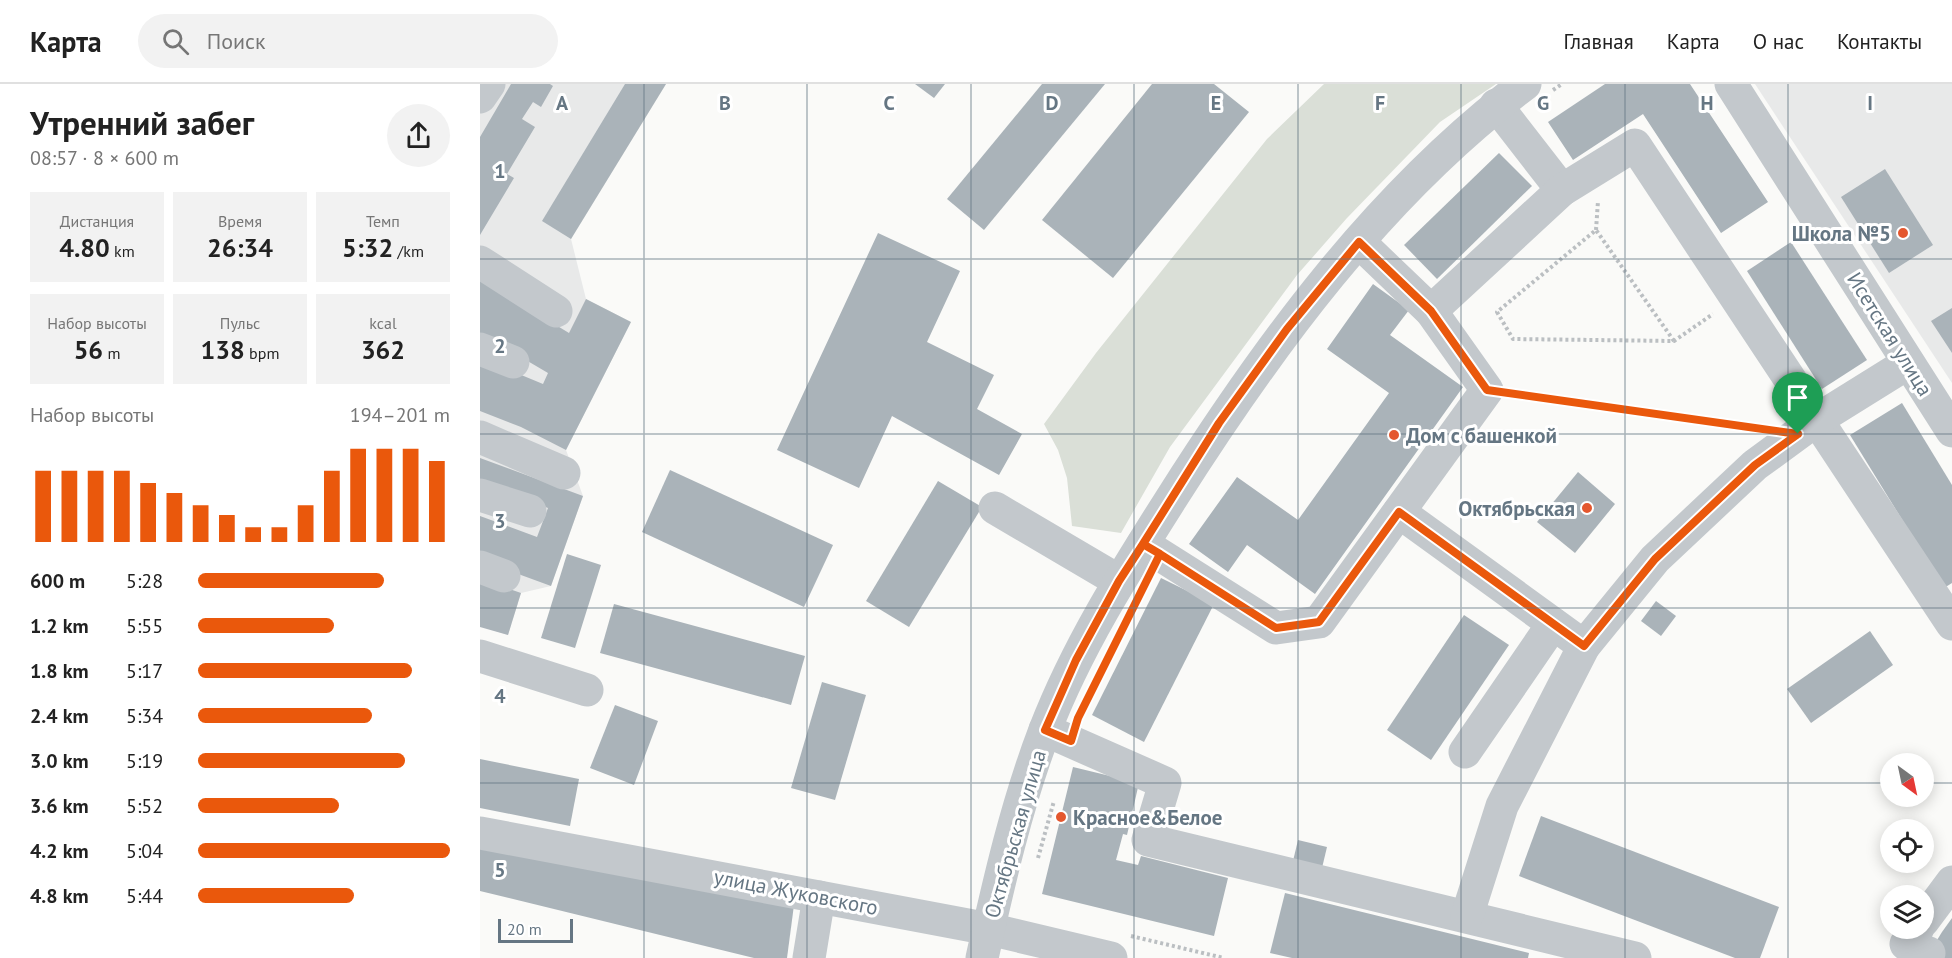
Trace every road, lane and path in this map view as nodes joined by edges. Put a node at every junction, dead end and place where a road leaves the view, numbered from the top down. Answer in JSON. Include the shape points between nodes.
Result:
{"nodes":[{"id":1,"x":489,"y":84,"type":"edge"},
{"id":2,"x":1562,"y":84,"type":"edge"},
{"id":3,"x":1731,"y":84,"type":"edge"},
{"id":4,"x":1534,"y":90,"type":"edge"},
{"id":5,"x":480,"y":97,"type":"edge"},
{"id":6,"x":1496,"y":105,"type":"junction"},
{"id":7,"x":1562,"y":190,"type":"junction"},
{"id":8,"x":1359,"y":242,"type":"junction"},
{"id":9,"x":480,"y":262,"type":"edge"},
{"id":10,"x":1737,"y":298,"type":"junction"},
{"id":11,"x":556,"y":311,"type":"dead end"},
{"id":12,"x":1431,"y":311,"type":"junction"},
{"id":13,"x":1674,"y":341,"type":"junction"},
{"id":14,"x":480,"y":349,"type":"edge"},
{"id":15,"x":513,"y":363,"type":"dead end"},
{"id":16,"x":1908,"y":363,"type":"junction"},
{"id":17,"x":1487,"y":390,"type":"junction"},
{"id":18,"x":1808,"y":427,"type":"junction"},
{"id":19,"x":1952,"y":431,"type":"edge"},
{"id":20,"x":480,"y":437,"type":"edge"},
{"id":21,"x":564,"y":473,"type":"dead end"},
{"id":22,"x":480,"y":495,"type":"edge"},
{"id":23,"x":995,"y":508,"type":"dead end"},
{"id":24,"x":530,"y":511,"type":"dead end"},
{"id":25,"x":1399,"y":512,"type":"junction"},
{"id":26,"x":1143,"y":544,"type":"junction"},
{"id":27,"x":1119,"y":581,"type":"junction"},
{"id":28,"x":1553,"y":624,"type":"junction"},
{"id":29,"x":1952,"y":624,"type":"edge"},
{"id":30,"x":1584,"y":646,"type":"junction"},
{"id":31,"x":480,"y":656,"type":"edge"},
{"id":32,"x":587,"y":690,"type":"dead end"},
{"id":33,"x":1045,"y":730,"type":"junction"},
{"id":34,"x":1465,"y":752,"type":"dead end"},
{"id":35,"x":1055,"y":798,"type":"dead end"},
{"id":36,"x":480,"y":833,"type":"edge"},
{"id":37,"x":1035,"y":866,"type":"dead end"},
{"id":38,"x":1952,"y":882,"type":"edge"},
{"id":39,"x":819,"y":897,"type":"junction"},
{"id":40,"x":1467,"y":916,"type":"junction"},
{"id":41,"x":1915,"y":941,"type":"edge"},
{"id":42,"x":985,"y":943,"type":"edge"},
{"id":43,"x":1117,"y":946,"type":"edge"},
{"id":44,"x":808,"y":958,"type":"edge"},
{"id":45,"x":1224,"y":958,"type":"edge"},
{"id":46,"x":1635,"y":958,"type":"edge"}],
"edges":[{"from":1,"to":5,"type":"street"},
{"from":2,"to":4,"type":"path"},
{"from":3,"to":16,"type":"street","name":"Исетская улица"},
{"from":4,"to":6,"type":"street","name":"Октябрьская улица"},
{"from":6,"to":7,"type":"street"},
{"from":6,"to":8,"type":"street","name":"Октябрьская улица","via":[[1424,171]]},
{"from":7,"to":10,"type":"street","via":[[1635,145]]},
{"from":7,"to":12,"type":"street"},
{"from":8,"to":12,"type":"street"},
{"from":8,"to":26,"type":"street","name":"Октябрьская улица","via":[[1287,329],[1226,414]]},
{"from":9,"to":11,"type":"street"},
{"from":10,"to":13,"type":"path"},
{"from":10,"to":18,"type":"street"},
{"from":12,"to":17,"type":"street"},
{"from":13,"to":13,"type":"path","via":[[1596,230],[1497,312],[1513,339]]},
{"from":14,"to":15,"type":"street"},
{"from":16,"to":18,"type":"street"},
{"from":16,"to":19,"type":"street","name":"Исетская улица"},
{"from":17,"to":18,"type":"path"},
{"from":17,"to":25,"type":"street"},
{"from":18,"to":29,"type":"street"},
{"from":18,"to":30,"type":"street","via":[[1755,465],[1655,559]]},
{"from":20,"to":21,"type":"street"},
{"from":22,"to":24,"type":"street"},
{"from":23,"to":27,"type":"street"},
{"from":25,"to":26,"type":"street","via":[[1319,622],[1276,628]]},
{"from":25,"to":28,"type":"street"},
{"from":26,"to":27,"type":"street","name":"Октябрьская улица"},
{"from":27,"to":33,"type":"street","name":"Октябрьская улица","via":[[1076,660]]},
{"from":28,"to":30,"type":"street"},
{"from":28,"to":34,"type":"street"},
{"from":30,"to":40,"type":"street","via":[[1502,806]]},
{"from":31,"to":32,"type":"street"},
{"from":33,"to":40,"type":"street","via":[[1165,783],[1148,840]]},
{"from":33,"to":42,"type":"street","name":"Октябрьская улица","via":[[1013,826]]},
{"from":35,"to":37,"type":"path"},
{"from":36,"to":39,"type":"street","name":"улица Жуковского"},
{"from":38,"to":41,"type":"street"},
{"from":39,"to":42,"type":"street","name":"улица Жуковского"},
{"from":39,"to":44,"type":"street"},
{"from":40,"to":46,"type":"street"},
{"from":42,"to":43,"type":"street","name":"улица Жуковского"},
{"from":43,"to":45,"type":"path"}]}
